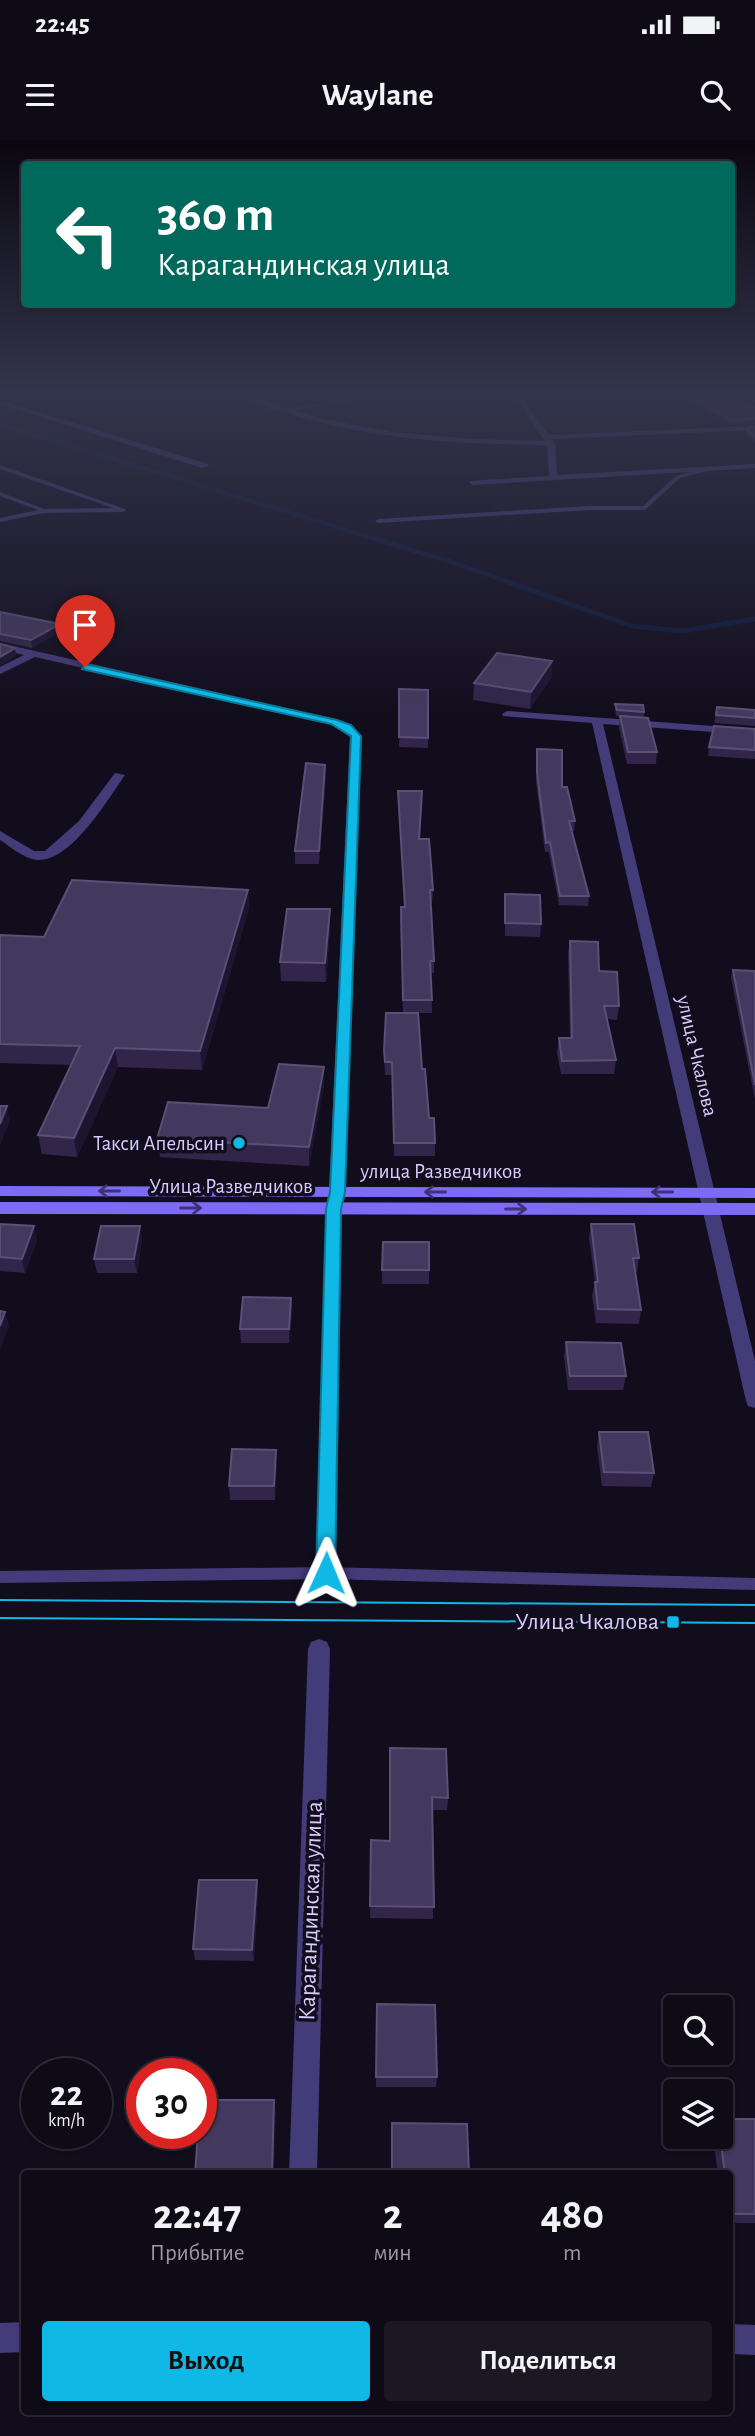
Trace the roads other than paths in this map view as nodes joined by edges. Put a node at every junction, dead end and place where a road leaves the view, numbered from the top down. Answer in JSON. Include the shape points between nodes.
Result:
{"nodes":[{"id":1,"x":16,"y":500,"type":"edge"},
{"id":2,"x":95,"y":500,"type":"edge"},
{"id":3,"x":653,"y":500,"type":"edge"},
{"id":4,"x":44,"y":511,"type":"junction"},
{"id":5,"x":0,"y":520,"type":"edge"},
{"id":6,"x":378,"y":521,"type":"dead end"},
{"id":7,"x":0,"y":646,"type":"edge"},
{"id":8,"x":31,"y":655,"type":"junction"},
{"id":9,"x":0,"y":671,"type":"edge"},
{"id":10,"x":507,"y":714,"type":"dead end"},
{"id":11,"x":597,"y":721,"type":"junction"},
{"id":12,"x":755,"y":732,"type":"edge"},
{"id":13,"x":119,"y":775,"type":"dead end"},
{"id":14,"x":0,"y":835,"type":"edge"},
{"id":15,"x":0,"y":1191,"type":"edge"},
{"id":16,"x":755,"y":1193,"type":"edge"},
{"id":17,"x":336,"y":1200,"type":"junction"},
{"id":18,"x":708,"y":1201,"type":"junction"},
{"id":19,"x":0,"y":1208,"type":"edge"},
{"id":20,"x":755,"y":1209,"type":"edge"},
{"id":21,"x":755,"y":1401,"type":"edge"},
{"id":22,"x":326,"y":1573,"type":"junction"},
{"id":23,"x":0,"y":1577,"type":"edge"},
{"id":24,"x":755,"y":1584,"type":"edge"},
{"id":25,"x":319,"y":1649,"type":"dead end"},
{"id":26,"x":303,"y":2170,"type":"edge"},
{"id":27,"x":21,"y":2337,"type":"edge"},
{"id":28,"x":0,"y":2338,"type":"edge"},
{"id":29,"x":733,"y":2339,"type":"edge"},
{"id":30,"x":755,"y":2340,"type":"edge"}],
"edges":[{"from":1,"to":4,"type":"lane"},
{"from":2,"to":4,"type":"lane","via":[[123,510]]},
{"from":3,"to":6,"type":"lane","via":[[645,508],[634,509]]},
{"from":4,"to":5,"type":"lane"},
{"from":7,"to":8,"type":"street"},
{"from":8,"to":9,"type":"street"},
{"from":8,"to":17,"type":"street","via":[[334,722],[356,736]]},
{"from":10,"to":11,"type":"street"},
{"from":11,"to":12,"type":"street"},
{"from":11,"to":18,"type":"street","name":"улица Чкалова"},
{"from":13,"to":14,"type":"street","via":[[79,827],[48,855],[37,856]]},
{"from":17,"to":15,"type":"main road","name":"улица Разведчиков","one_way":true},
{"from":16,"to":18,"type":"main road"},
{"from":17,"to":18,"type":"main road","name":"Улица Разведчиков"},
{"from":19,"to":17,"type":"main road","name":"Улица Разведчиков","one_way":true},
{"from":17,"to":22,"type":"street"},
{"from":18,"to":20,"type":"main road","name":"Улица Разведчиков"},
{"from":18,"to":21,"type":"street","name":"улица Чкалова"},
{"from":22,"to":23,"type":"lane"},
{"from":22,"to":24,"type":"lane"},
{"from":25,"to":26,"type":"street","name":"Карагандинская улица"},
{"from":27,"to":28,"type":"street"},
{"from":29,"to":30,"type":"street"}]}
